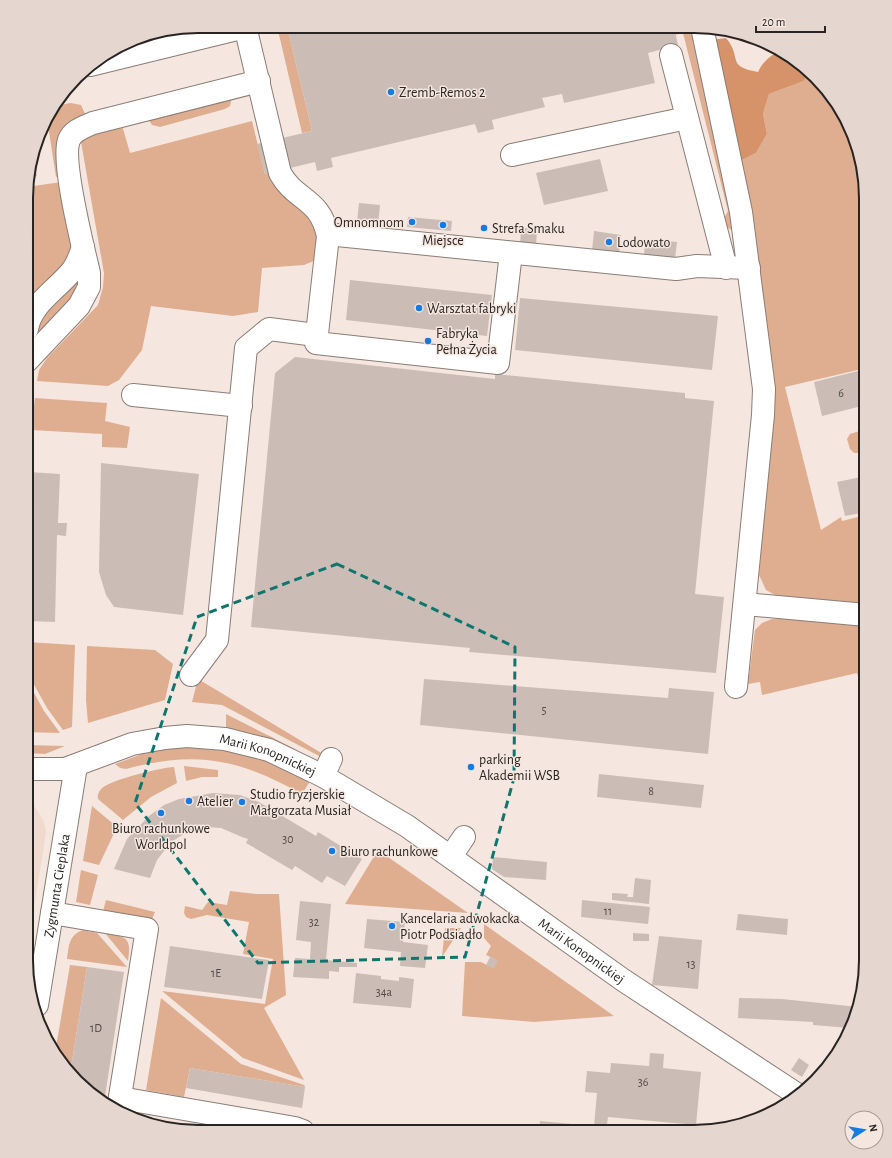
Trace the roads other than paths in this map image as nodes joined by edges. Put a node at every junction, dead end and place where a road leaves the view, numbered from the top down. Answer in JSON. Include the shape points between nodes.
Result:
{"nodes":[{"id":1,"x":221,"y":33,"type":"edge"},
{"id":2,"x":246,"y":33,"type":"edge"},
{"id":3,"x":703,"y":33,"type":"edge"},
{"id":4,"x":670,"y":55,"type":"dead end"},
{"id":5,"x":106,"y":61,"type":"edge"},
{"id":6,"x":258,"y":81,"type":"junction"},
{"id":7,"x":687,"y":118,"type":"junction"},
{"id":8,"x":512,"y":155,"type":"dead end"},
{"id":9,"x":328,"y":236,"type":"junction"},
{"id":10,"x":83,"y":247,"type":"junction"},
{"id":11,"x":511,"y":253,"type":"junction"},
{"id":12,"x":726,"y":268,"type":"junction"},
{"id":13,"x":749,"y":268,"type":"junction"},
{"id":14,"x":33,"y":313,"type":"edge"},
{"id":15,"x":316,"y":335,"type":"junction"},
{"id":16,"x":33,"y":355,"type":"edge"},
{"id":17,"x":133,"y":396,"type":"dead end"},
{"id":18,"x":240,"y":406,"type":"junction"},
{"id":19,"x":745,"y":604,"type":"junction"},
{"id":20,"x":859,"y":614,"type":"edge"},
{"id":21,"x":192,"y":675,"type":"dead end"},
{"id":22,"x":736,"y":687,"type":"dead end"},
{"id":23,"x":76,"y":766,"type":"junction"},
{"id":24,"x":33,"y":769,"type":"edge"},
{"id":25,"x":464,"y":837,"type":"dead end"},
{"id":26,"x":451,"y":856,"type":"junction"},
{"id":27,"x":52,"y":913,"type":"junction"},
{"id":28,"x":38,"y":999,"type":"edge"},
{"id":29,"x":793,"y":1092,"type":"edge"},
{"id":30,"x":119,"y":1104,"type":"edge"},
{"id":31,"x":272,"y":1125,"type":"edge"}],
"edges":[{"from":1,"to":5,"type":"street"},
{"from":2,"to":6,"type":"street"},
{"from":3,"to":13,"type":"street","via":[[736,186]]},
{"from":4,"to":7,"type":"street"},
{"from":6,"to":9,"type":"street","via":[[280,173],[287,184],[309,201],[321,215]]},
{"from":6,"to":10,"type":"street","via":[[93,123],[74,133],[69,140],[66,156]]},
{"from":7,"to":8,"type":"street"},
{"from":7,"to":12,"type":"street"},
{"from":9,"to":11,"type":"street"},
{"from":9,"to":15,"type":"street"},
{"from":10,"to":14,"type":"street","via":[[70,273]]},
{"from":10,"to":16,"type":"street","via":[[89,273],[89,287],[85,296],[80,306]]},
{"from":11,"to":12,"type":"street","via":[[676,269],[697,266]]},
{"from":11,"to":15,"type":"street","via":[[498,363],[316,343]]},
{"from":12,"to":13,"type":"street"},
{"from":13,"to":19,"type":"street","via":[[763,375],[764,402]]},
{"from":15,"to":18,"type":"street","via":[[269,329],[246,348]]},
{"from":17,"to":18,"type":"street"},
{"from":18,"to":21,"type":"street","via":[[217,640]]},
{"from":19,"to":20,"type":"street"},
{"from":19,"to":22,"type":"street"},
{"from":23,"to":24,"type":"street","name":"Marii Konopnickiej","via":[[54,770]]},
{"from":23,"to":26,"type":"street","name":"Marii Konopnickiej","via":[[132,744],[165,738],[187,736],[225,739],[257,746],[327,768],[378,808]]},
{"from":23,"to":27,"type":"street","name":"Zygmunta Cieplaka"},
{"from":25,"to":26,"type":"street"},
{"from":26,"to":29,"type":"street","name":"Marii Konopnickiej","via":[[623,980]]},
{"from":27,"to":28,"type":"street","name":"Zygmunta Cieplaka"},
{"from":27,"to":30,"type":"street","via":[[147,929]]},
{"from":30,"to":31,"type":"street"}]}
